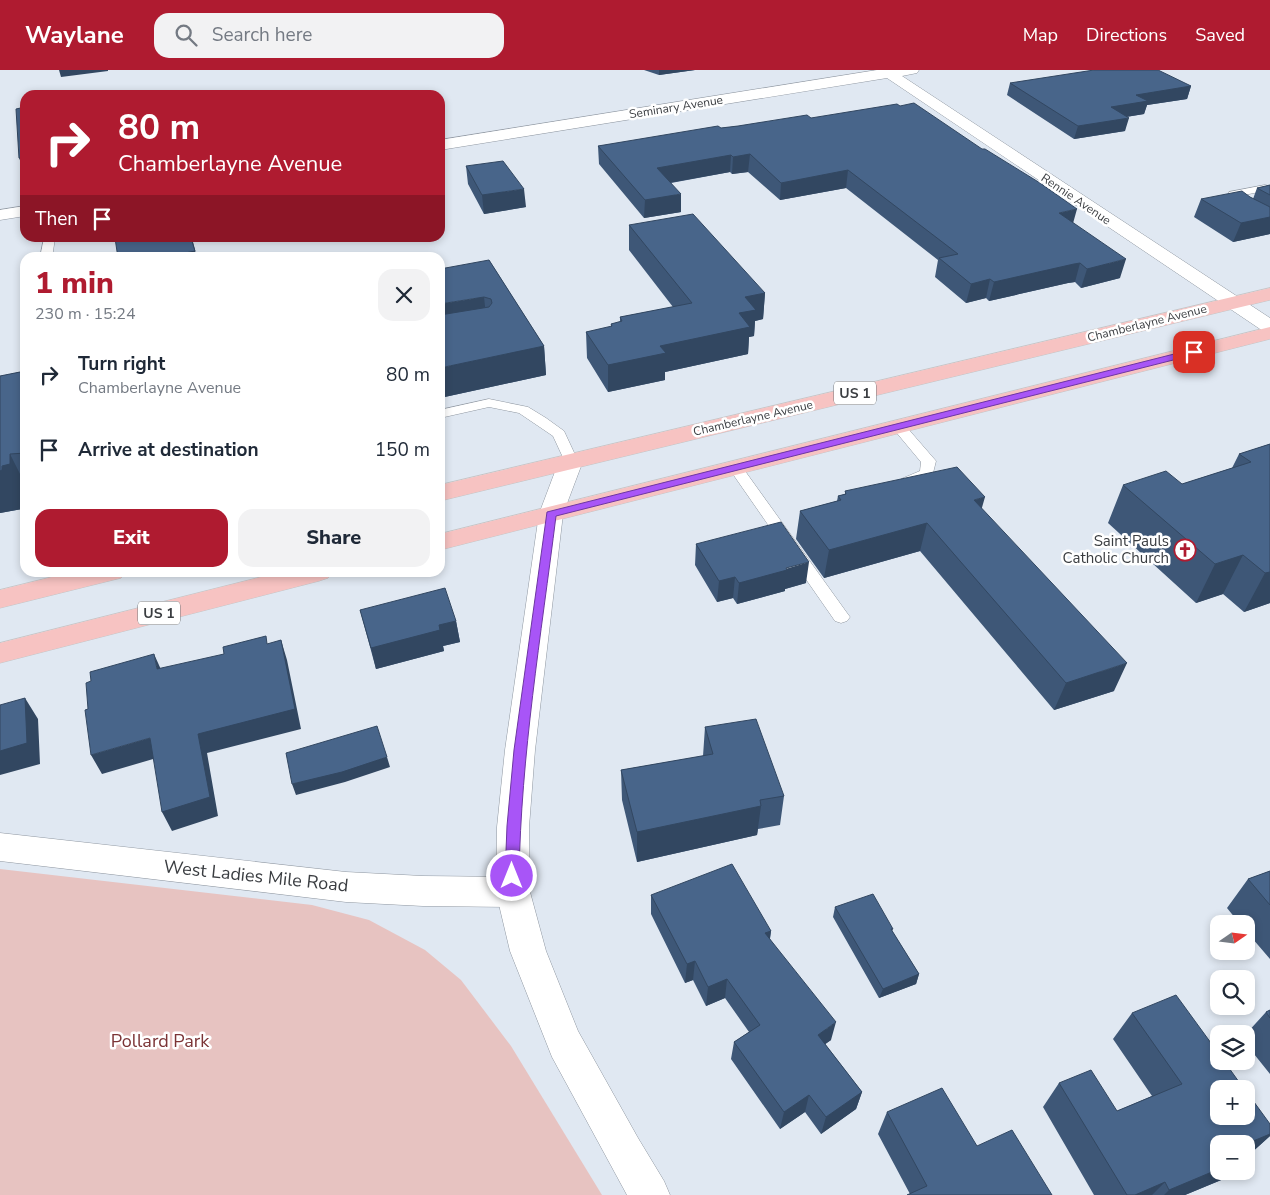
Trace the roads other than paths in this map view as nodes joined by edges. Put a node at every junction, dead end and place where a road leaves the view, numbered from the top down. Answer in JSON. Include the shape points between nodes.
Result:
{"nodes":[{"id":1,"x":912,"y":70,"type":"edge"},
{"id":2,"x":887,"y":72,"type":"edge"},
{"id":3,"x":445,"y":144,"type":"edge"},
{"id":4,"x":1270,"y":189,"type":"edge"},
{"id":5,"x":20,"y":212,"type":"edge"},
{"id":6,"x":0,"y":215,"type":"edge"},
{"id":7,"x":1270,"y":225,"type":"edge"},
{"id":8,"x":1270,"y":294,"type":"edge"},
{"id":9,"x":1231,"y":303,"type":"junction"},
{"id":10,"x":1270,"y":327,"type":"edge"},
{"id":11,"x":1270,"y":333,"type":"edge"},
{"id":12,"x":445,"y":413,"type":"edge"},
{"id":13,"x":898,"y":426,"type":"junction"},
{"id":14,"x":571,"y":462,"type":"junction"},
{"id":15,"x":735,"y":466,"type":"junction"},
{"id":16,"x":895,"y":485,"type":"edge"},
{"id":17,"x":445,"y":492,"type":"edge"},
{"id":18,"x":551,"y":514,"type":"junction"},
{"id":19,"x":445,"y":541,"type":"edge"},
{"id":20,"x":91,"y":577,"type":"edge"},
{"id":21,"x":299,"y":577,"type":"edge"},
{"id":22,"x":0,"y":600,"type":"edge"},
{"id":23,"x":841,"y":617,"type":"dead end"},
{"id":24,"x":0,"y":653,"type":"edge"},
{"id":25,"x":0,"y":847,"type":"edge"},
{"id":26,"x":513,"y":892,"type":"junction"},
{"id":27,"x":650,"y":1195,"type":"edge"}],
"edges":[{"from":1,"to":2,"type":"street","name":"Seminary Avenue"},
{"from":2,"to":3,"type":"street","name":"Seminary Avenue"},
{"from":2,"to":9,"type":"street","name":"Rennie Avenue"},
{"from":4,"to":7,"type":"lane","via":[[1233,194],[1232,199]]},
{"from":5,"to":6,"type":"street"},
{"from":8,"to":9,"type":"main road","name":"Chamberlayne Avenue","number":"US 1"},
{"from":9,"to":10,"type":"street","name":"Rennie Avenue"},
{"from":9,"to":14,"type":"main road","name":"Chamberlayne Avenue","number":"US 1"},
{"from":11,"to":13,"type":"main road"},
{"from":12,"to":14,"type":"lane","via":[[489,403],[523,410],[559,434]]},
{"from":13,"to":15,"type":"main road"},
{"from":13,"to":16,"type":"lane","via":[[929,461],[927,474]]},
{"from":14,"to":17,"type":"main road","name":"Chamberlayne Avenue","number":"US 1"},
{"from":14,"to":18,"type":"street"},
{"from":15,"to":18,"type":"main road"},
{"from":15,"to":23,"type":"lane"},
{"from":18,"to":19,"type":"main road"},
{"from":18,"to":26,"type":"street","via":[[520,750],[513,835]]},
{"from":20,"to":22,"type":"main road"},
{"from":21,"to":24,"type":"main road","number":"US 1"},
{"from":25,"to":26,"type":"street","name":"West Ladies Mile Road","via":[[346,887]]},
{"from":26,"to":27,"type":"street","via":[[528,951],[565,1044]]}]}
